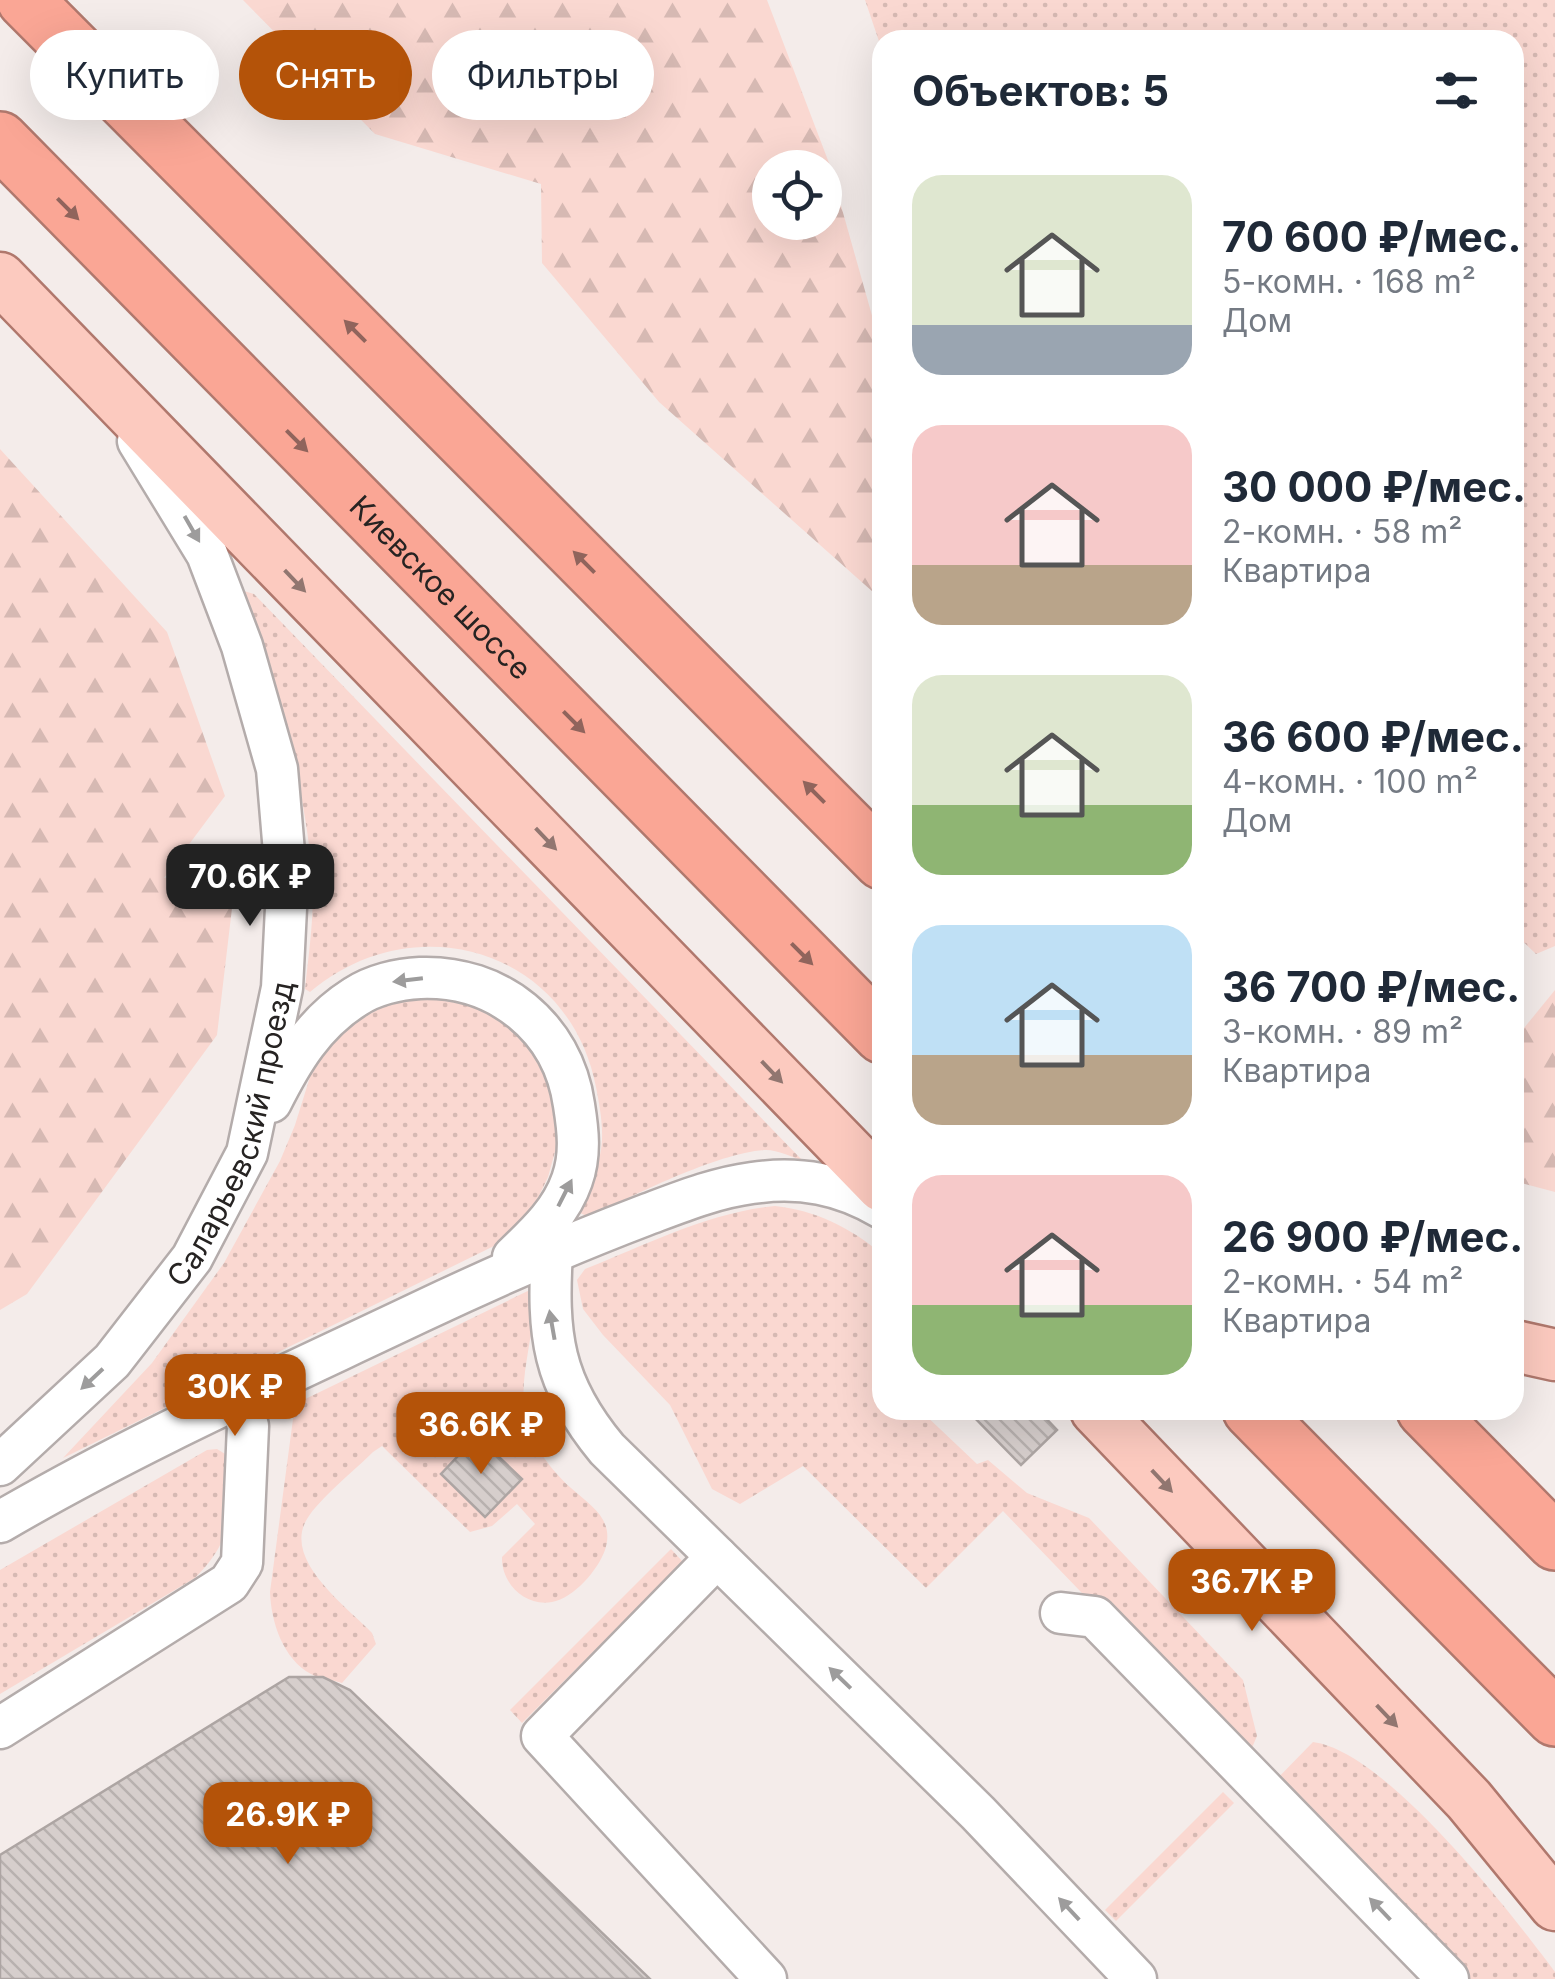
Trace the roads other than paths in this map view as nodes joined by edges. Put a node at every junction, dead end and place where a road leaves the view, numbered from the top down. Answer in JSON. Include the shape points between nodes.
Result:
{"nodes":[{"id":1,"x":25,"y":0,"type":"edge"},
{"id":2,"x":0,"y":140,"type":"edge"},
{"id":3,"x":0,"y":278,"type":"edge"},
{"id":4,"x":80,"y":360,"type":"junction"},
{"id":5,"x":872,"y":851,"type":"edge"},
{"id":6,"x":872,"y":1026,"type":"edge"},
{"id":7,"x":247,"y":1153,"type":"junction"},
{"id":8,"x":872,"y":1176,"type":"edge"},
{"id":9,"x":872,"y":1202,"type":"edge"},
{"id":10,"x":552,"y":1250,"type":"junction"},
{"id":11,"x":442,"y":1302,"type":"junction"},
{"id":12,"x":1524,"y":1348,"type":"edge"},
{"id":13,"x":1555,"y":1355,"type":"edge"},
{"id":14,"x":238,"y":1398,"type":"junction"},
{"id":15,"x":1106,"y":1420,"type":"edge"},
{"id":16,"x":1262,"y":1420,"type":"edge"},
{"id":17,"x":1435,"y":1420,"type":"edge"},
{"id":18,"x":0,"y":1465,"type":"edge"},
{"id":19,"x":0,"y":1522,"type":"edge"},
{"id":20,"x":1555,"y":1542,"type":"edge"},
{"id":21,"x":717,"y":1557,"type":"junction"},
{"id":22,"x":1061,"y":1613,"type":"dead end"},
{"id":23,"x":1555,"y":1718,"type":"edge"},
{"id":24,"x":0,"y":1728,"type":"edge"},
{"id":25,"x":1555,"y":1905,"type":"edge"},
{"id":26,"x":766,"y":1979,"type":"edge"},
{"id":27,"x":1136,"y":1979,"type":"edge"},
{"id":28,"x":1448,"y":1979,"type":"edge"}],
"edges":[{"from":5,"to":1,"type":"highway","one_way":true},
{"from":2,"to":6,"type":"highway","name":"Киевское шоссе","one_way":true},
{"from":3,"to":4,"type":"main road"},
{"from":4,"to":7,"type":"street","name":"Саларьевский проезд","one_way":true,"via":[[207,554],[277,769],[287,888],[282,988]]},
{"from":4,"to":8,"type":"main road","one_way":true},
{"from":11,"to":7,"type":"street","one_way":true,"via":[[508,1262],[549,1224],[572,1180],[580,1139],[572,1089],[553,1043],[522,1008],[483,986],[439,978],[399,980],[358,994],[319,1024],[290,1063]]},
{"from":7,"to":18,"type":"street","name":"Саларьевский проезд","one_way":true,"via":[[192,1258],[112,1361]]},
{"from":9,"to":10,"type":"street","via":[[808,1180],[751,1182]]},
{"from":10,"to":11,"type":"street"},
{"from":21,"to":10,"type":"street","one_way":true,"via":[[580,1416],[562,1379],[549,1310]]},
{"from":11,"to":14,"type":"street"},
{"from":12,"to":13,"type":"main road"},
{"from":14,"to":19,"type":"street"},
{"from":14,"to":24,"type":"street","via":[[248,1426],[242,1563],[229,1583]]},
{"from":15,"to":25,"type":"main road","one_way":true,"via":[[1469,1800]]},
{"from":16,"to":23,"type":"highway"},
{"from":17,"to":20,"type":"highway"},
{"from":21,"to":26,"type":"street","via":[[542,1736]]},
{"from":27,"to":21,"type":"street","one_way":true},
{"from":28,"to":22,"type":"street","one_way":true,"via":[[1096,1617]]}]}
